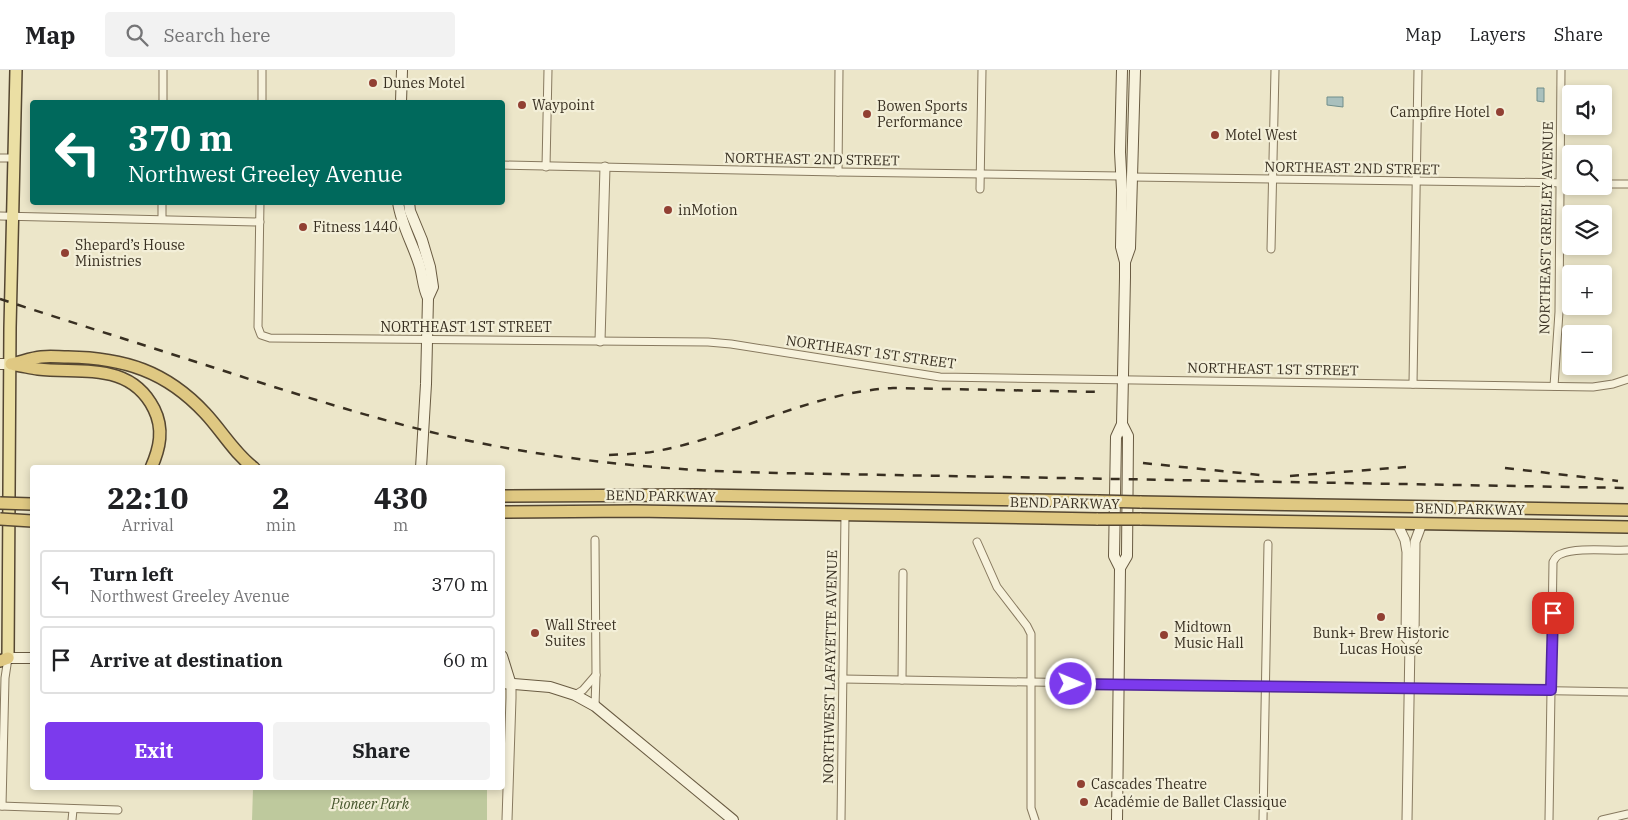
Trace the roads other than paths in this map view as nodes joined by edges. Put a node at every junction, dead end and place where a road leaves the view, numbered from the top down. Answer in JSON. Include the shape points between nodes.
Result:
{"nodes":[{"id":1,"x":16,"y":70,"type":"edge"},
{"id":2,"x":163,"y":70,"type":"edge"},
{"id":3,"x":262,"y":70,"type":"edge"},
{"id":4,"x":402,"y":70,"type":"edge"},
{"id":5,"x":548,"y":70,"type":"edge"},
{"id":6,"x":840,"y":70,"type":"edge"},
{"id":7,"x":982,"y":70,"type":"edge"},
{"id":8,"x":1122,"y":70,"type":"edge"},
{"id":9,"x":1135,"y":70,"type":"edge"},
{"id":10,"x":1276,"y":70,"type":"edge"},
{"id":11,"x":1418,"y":70,"type":"edge"},
{"id":12,"x":1561,"y":70,"type":"edge"},
{"id":13,"x":163,"y":100,"type":"edge"},
{"id":14,"x":262,"y":100,"type":"edge"},
{"id":15,"x":401,"y":100,"type":"edge"},
{"id":16,"x":0,"y":158,"type":"edge"},
{"id":17,"x":13,"y":158,"type":"junction"},
{"id":18,"x":505,"y":165,"type":"edge"},
{"id":19,"x":546,"y":166,"type":"junction"},
{"id":20,"x":605,"y":167,"type":"junction"},
{"id":21,"x":838,"y":172,"type":"junction"},
{"id":22,"x":980,"y":174,"type":"junction"},
{"id":23,"x":1121,"y":176,"type":"junction"},
{"id":24,"x":1132,"y":177,"type":"junction"},
{"id":25,"x":1273,"y":180,"type":"junction"},
{"id":26,"x":1416,"y":182,"type":"junction"},
{"id":27,"x":1559,"y":184,"type":"junction"},
{"id":28,"x":1562,"y":184,"type":"edge"},
{"id":29,"x":1612,"y":184,"type":"edge"},
{"id":30,"x":1628,"y":184,"type":"edge"},
{"id":31,"x":980,"y":189,"type":"dead end"},
{"id":32,"x":162,"y":205,"type":"edge"},
{"id":33,"x":260,"y":205,"type":"edge"},
{"id":34,"x":399,"y":205,"type":"edge"},
{"id":35,"x":409,"y":205,"type":"edge"},
{"id":36,"x":0,"y":216,"type":"edge"},
{"id":37,"x":12,"y":216,"type":"junction"},
{"id":38,"x":162,"y":219,"type":"junction"},
{"id":39,"x":260,"y":222,"type":"junction"},
{"id":40,"x":1271,"y":249,"type":"dead end"},
{"id":41,"x":1124,"y":262,"type":"junction"},
{"id":42,"x":428,"y":298,"type":"junction"},
{"id":43,"x":426,"y":339,"type":"junction"},
{"id":44,"x":600,"y":341,"type":"junction"},
{"id":45,"x":6,"y":364,"type":"edge"},
{"id":46,"x":1122,"y":380,"type":"junction"},
{"id":47,"x":1628,"y":380,"type":"edge"},
{"id":48,"x":1413,"y":384,"type":"junction"},
{"id":49,"x":1554,"y":386,"type":"junction"},
{"id":50,"x":1122,"y":424,"type":"junction"},
{"id":51,"x":151,"y":465,"type":"edge"},
{"id":52,"x":251,"y":465,"type":"edge"},
{"id":53,"x":421,"y":465,"type":"edge"},
{"id":54,"x":505,"y":496,"type":"edge"},
{"id":55,"x":0,"y":503,"type":"edge"},
{"id":56,"x":30,"y":504,"type":"edge"},
{"id":57,"x":1628,"y":510,"type":"edge"},
{"id":58,"x":505,"y":512,"type":"edge"},
{"id":59,"x":845,"y":514,"type":"junction"},
{"id":60,"x":0,"y":519,"type":"edge"},
{"id":61,"x":30,"y":520,"type":"edge"},
{"id":62,"x":1397,"y":523,"type":"junction"},
{"id":63,"x":1422,"y":524,"type":"junction"},
{"id":64,"x":1628,"y":527,"type":"edge"},
{"id":65,"x":595,"y":540,"type":"dead end"},
{"id":66,"x":977,"y":542,"type":"dead end"},
{"id":67,"x":1268,"y":544,"type":"dead end"},
{"id":68,"x":1628,"y":550,"type":"edge"},
{"id":69,"x":1120,"y":568,"type":"junction"},
{"id":70,"x":904,"y":574,"type":"dead end"},
{"id":71,"x":1410,"y":642,"type":"junction"},
{"id":72,"x":3,"y":658,"type":"edge"},
{"id":73,"x":30,"y":658,"type":"edge"},
{"id":74,"x":596,"y":675,"type":"junction"},
{"id":75,"x":843,"y":679,"type":"junction"},
{"id":76,"x":902,"y":680,"type":"junction"},
{"id":77,"x":1031,"y":682,"type":"junction"},
{"id":78,"x":506,"y":684,"type":"edge"},
{"id":79,"x":1118,"y":684,"type":"junction"},
{"id":80,"x":1266,"y":686,"type":"junction"},
{"id":81,"x":1410,"y":689,"type":"junction"},
{"id":82,"x":1551,"y":690,"type":"junction"},
{"id":83,"x":1628,"y":692,"type":"edge"},
{"id":84,"x":575,"y":695,"type":"junction"},
{"id":85,"x":595,"y":706,"type":"junction"},
{"id":86,"x":1,"y":806,"type":"edge"},
{"id":87,"x":73,"y":810,"type":"junction"},
{"id":88,"x":118,"y":810,"type":"dead end"},
{"id":89,"x":1628,"y":814,"type":"edge"},
{"id":90,"x":72,"y":820,"type":"edge"},
{"id":91,"x":507,"y":820,"type":"edge"},
{"id":92,"x":733,"y":820,"type":"edge"},
{"id":93,"x":841,"y":820,"type":"edge"},
{"id":94,"x":1035,"y":820,"type":"edge"},
{"id":95,"x":1117,"y":820,"type":"edge"},
{"id":96,"x":1263,"y":820,"type":"edge"},
{"id":97,"x":1407,"y":820,"type":"edge"},
{"id":98,"x":1549,"y":820,"type":"edge"},
{"id":99,"x":1602,"y":820,"type":"edge"}],
"edges":[{"from":1,"to":17,"type":"main road"},
{"from":2,"to":13,"type":"street"},
{"from":3,"to":14,"type":"street"},
{"from":4,"to":15,"type":"main road"},
{"from":5,"to":19,"type":"street"},
{"from":6,"to":21,"type":"street"},
{"from":7,"to":22,"type":"street"},
{"from":8,"to":23,"type":"main road"},
{"from":9,"to":24,"type":"main road"},
{"from":10,"to":25,"type":"street"},
{"from":11,"to":26,"type":"street"},
{"from":12,"to":27,"type":"street","name":"NORTHEAST GREELEY AVENUE"},
{"from":16,"to":17,"type":"street"},
{"from":17,"to":37,"type":"main road"},
{"from":18,"to":19,"type":"street","name":"NORTHEAST 2ND STREET"},
{"from":19,"to":20,"type":"street","name":"NORTHEAST 2ND STREET"},
{"from":20,"to":21,"type":"street","name":"NORTHEAST 2ND STREET"},
{"from":20,"to":44,"type":"street"},
{"from":21,"to":22,"type":"street","name":"NORTHEAST 2ND STREET"},
{"from":22,"to":23,"type":"street","name":"NORTHEAST 2ND STREET"},
{"from":22,"to":31,"type":"street"},
{"from":23,"to":41,"type":"main road"},
{"from":24,"to":25,"type":"street","name":"NORTHEAST 2ND STREET"},
{"from":24,"to":41,"type":"main road","via":[[1130,248]]},
{"from":25,"to":26,"type":"street","name":"NORTHEAST 2ND STREET"},
{"from":25,"to":40,"type":"street"},
{"from":26,"to":27,"type":"street","name":"NORTHEAST 2ND STREET"},
{"from":26,"to":48,"type":"street"},
{"from":27,"to":28,"type":"street","name":"NORTHEAST 2ND STREET"},
{"from":27,"to":49,"type":"street","name":"NORTHEAST GREELEY AVENUE","via":[[1561,246]]},
{"from":29,"to":30,"type":"street"},
{"from":32,"to":38,"type":"street"},
{"from":33,"to":39,"type":"street"},
{"from":34,"to":42,"type":"main road"},
{"from":35,"to":42,"type":"main road","via":[[430,267],[433,287]]},
{"from":36,"to":37,"type":"street"},
{"from":37,"to":38,"type":"street"},
{"from":37,"to":45,"type":"main road"},
{"from":38,"to":39,"type":"street"},
{"from":39,"to":43,"type":"street","name":"NORTHEAST 1ST STREET","via":[[258,327],[261,335],[270,338]]},
{"from":41,"to":46,"type":"main road"},
{"from":42,"to":43,"type":"main road"},
{"from":43,"to":44,"type":"street","name":"NORTHEAST 1ST STREET"},
{"from":43,"to":53,"type":"main road"},
{"from":44,"to":46,"type":"street","name":"NORTHEAST 1ST STREET","via":[[731,344],[940,377]]},
{"from":45,"to":51,"type":"highway","via":[[104,372],[137,388],[158,417],[160,436]]},
{"from":45,"to":52,"type":"highway","via":[[40,357],[95,358],[140,368],[183,392]]},
{"from":45,"to":72,"type":"main road","via":[[10,510]]},
{"from":46,"to":48,"type":"street","name":"NORTHEAST 1ST STREET"},
{"from":46,"to":50,"type":"main road"},
{"from":47,"to":49,"type":"street","name":"NORTHEAST 1ST STREET","via":[[1593,386]]},
{"from":48,"to":49,"type":"street","name":"NORTHEAST 1ST STREET"},
{"from":50,"to":69,"type":"main road","via":[[1116,437],[1114,556]]},
{"from":50,"to":69,"type":"main road","via":[[1128,436],[1127,556]]},
{"from":54,"to":57,"type":"highway","name":"BEND PARKWAY","bridge":true,"via":[[686,495]]},
{"from":55,"to":56,"type":"highway","bridge":true},
{"from":58,"to":59,"type":"highway","name":"BEND PARKWAY"},
{"from":59,"to":62,"type":"highway","name":"BEND PARKWAY","bridge":true},
{"from":59,"to":75,"type":"street","name":"NORTHWEST LAFAYETTE AVENUE"},
{"from":60,"to":61,"type":"highway","bridge":true},
{"from":62,"to":63,"type":"highway","name":"BEND PARKWAY"},
{"from":62,"to":71,"type":"street","via":[[1407,552],[1406,638]]},
{"from":63,"to":64,"type":"highway","name":"BEND PARKWAY"},
{"from":63,"to":71,"type":"street","via":[[1415,542],[1414,639]]},
{"from":65,"to":74,"type":"street"},
{"from":66,"to":77,"type":"street","via":[[997,587],[1031,634]]},
{"from":67,"to":80,"type":"street"},
{"from":68,"to":82,"type":"street","via":[[1581,551],[1560,554],[1555,558]]},
{"from":69,"to":79,"type":"main road"},
{"from":70,"to":76,"type":"street"},
{"from":71,"to":81,"type":"street"},
{"from":72,"to":73,"type":"main road"},
{"from":72,"to":86,"type":"street"},
{"from":74,"to":84,"type":"street"},
{"from":74,"to":85,"type":"street"},
{"from":75,"to":76,"type":"street"},
{"from":75,"to":93,"type":"street","name":"NORTHWEST LAFAYETTE AVENUE"},
{"from":76,"to":77,"type":"street"},
{"from":77,"to":79,"type":"street"},
{"from":77,"to":94,"type":"street","via":[[1030,808]]},
{"from":78,"to":84,"type":"main road","via":[[550,687]]},
{"from":78,"to":91,"type":"street","via":[[512,698]]},
{"from":79,"to":80,"type":"street"},
{"from":79,"to":95,"type":"main road"},
{"from":80,"to":81,"type":"street"},
{"from":80,"to":96,"type":"street"},
{"from":81,"to":82,"type":"street"},
{"from":81,"to":97,"type":"street"},
{"from":82,"to":83,"type":"street"},
{"from":82,"to":98,"type":"street"},
{"from":84,"to":85,"type":"main road"},
{"from":85,"to":92,"type":"main road"},
{"from":86,"to":87,"type":"street"},
{"from":87,"to":88,"type":"street"},
{"from":87,"to":90,"type":"street"},
{"from":89,"to":99,"type":"street"}]}
